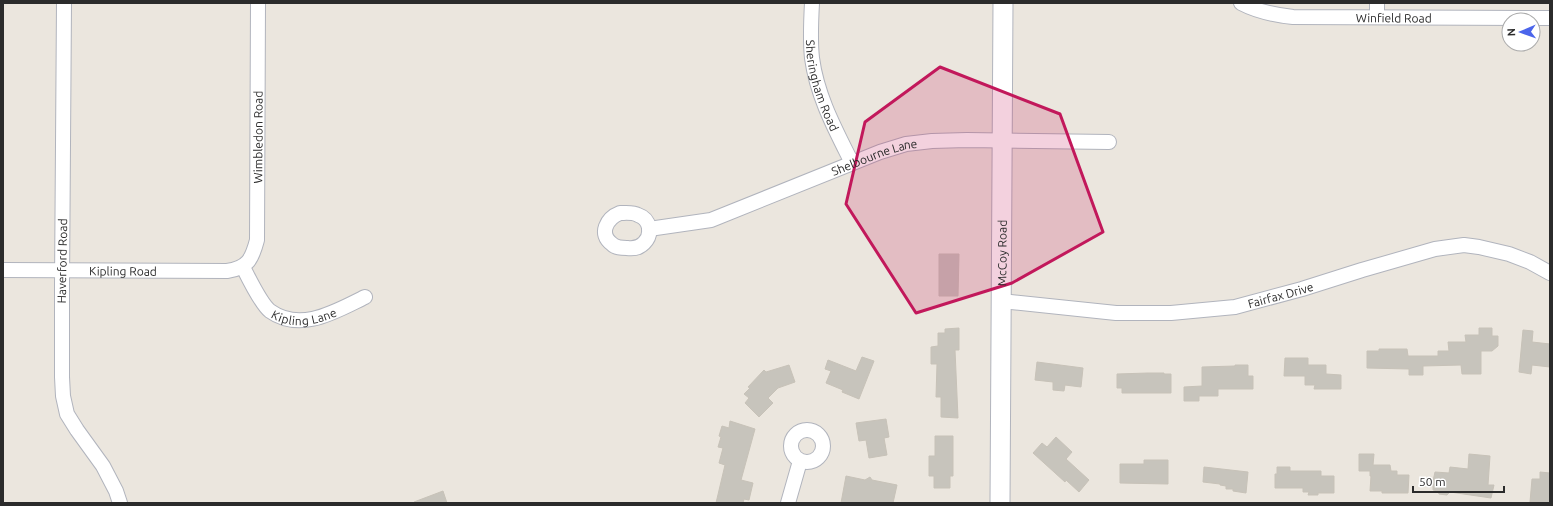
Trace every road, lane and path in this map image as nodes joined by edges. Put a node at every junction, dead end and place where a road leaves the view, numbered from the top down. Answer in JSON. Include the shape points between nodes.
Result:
{"nodes":[{"id":1,"x":64,"y":3,"type":"edge"},
{"id":2,"x":258,"y":3,"type":"edge"},
{"id":3,"x":812,"y":3,"type":"edge"},
{"id":4,"x":1003,"y":3,"type":"edge"},
{"id":5,"x":1241,"y":3,"type":"edge"},
{"id":6,"x":1377,"y":10,"type":"edge"},
{"id":7,"x":1550,"y":18,"type":"edge"},
{"id":8,"x":1002,"y":141,"type":"junction"},
{"id":9,"x":1109,"y":142,"type":"dead end"},
{"id":10,"x":852,"y":163,"type":"junction"},
{"id":11,"x":649,"y":229,"type":"dead end"},
{"id":12,"x":243,"y":267,"type":"junction"},
{"id":13,"x":3,"y":270,"type":"edge"},
{"id":14,"x":62,"y":270,"type":"junction"},
{"id":15,"x":1550,"y":273,"type":"edge"},
{"id":16,"x":365,"y":297,"type":"dead end"},
{"id":17,"x":1001,"y":301,"type":"junction"},
{"id":18,"x":800,"y":461,"type":"dead end"},
{"id":19,"x":120,"y":503,"type":"edge"},
{"id":20,"x":788,"y":503,"type":"edge"},
{"id":21,"x":1000,"y":503,"type":"edge"}],
"edges":[{"from":1,"to":14,"type":"street","name":"Haverford Road"},
{"from":2,"to":12,"type":"street","name":"Wimbledon Road","via":[[257,240],[251,260]]},
{"from":3,"to":10,"type":"street","name":"Sheringham Road","via":[[812,57],[816,80],[826,111]]},
{"from":4,"to":8,"type":"main road","name":"McCoy Road"},
{"from":5,"to":6,"type":"street","name":"Winfield Road","via":[[1254,10],[1293,17]]},
{"from":6,"to":7,"type":"street","name":"Winfield Road"},
{"from":8,"to":9,"type":"street","name":"Shelbourne Lane"},
{"from":8,"to":10,"type":"street","name":"Shelbourne Lane","via":[[919,142],[880,152]]},
{"from":8,"to":17,"type":"main road","name":"McCoy Road"},
{"from":10,"to":11,"type":"street","name":"Shelbourne Lane","via":[[710,220]]},
{"from":12,"to":14,"type":"street","name":"Kipling Road","via":[[227,271]]},
{"from":12,"to":16,"type":"street","name":"Kipling Lane","via":[[269,310],[283,318],[299,320],[325,316]]},
{"from":13,"to":14,"type":"street","name":"Kipling Road"},
{"from":14,"to":19,"type":"street","name":"Haverford Road","via":[[62,377],[67,414],[103,466]]},
{"from":15,"to":17,"type":"street","name":"Fairfax Drive","via":[[1510,254],[1464,245],[1435,249],[1235,307],[1171,313],[1116,313]]},
{"from":17,"to":21,"type":"main road","name":"McCoy Road"},
{"from":18,"to":20,"type":"street"}]}
